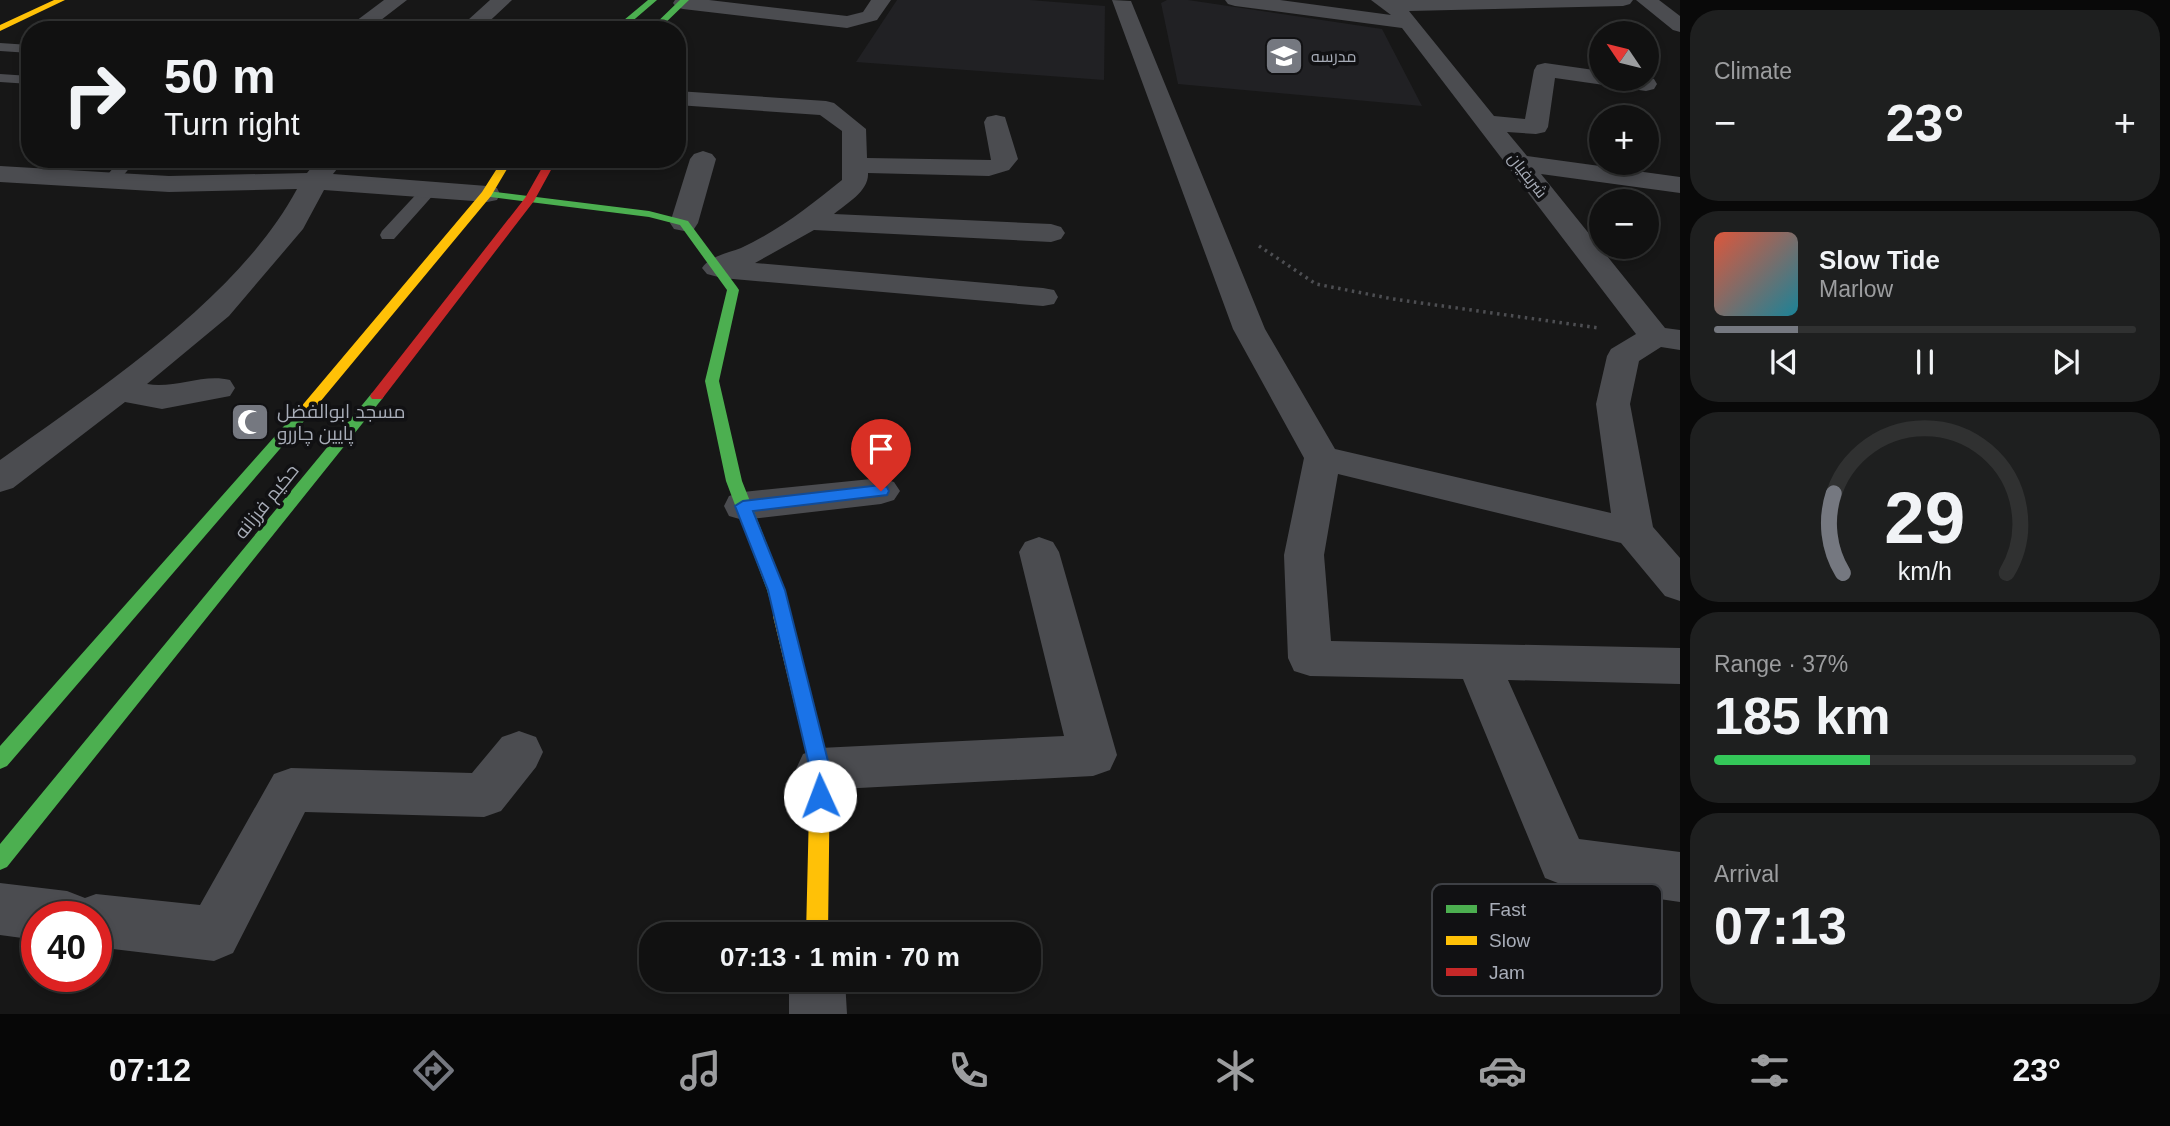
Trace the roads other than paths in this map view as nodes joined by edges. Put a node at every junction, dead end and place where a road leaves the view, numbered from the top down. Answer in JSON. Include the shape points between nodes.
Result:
{"nodes":[{"id":1,"x":61,"y":0,"type":"edge"},
{"id":2,"x":397,"y":0,"type":"edge"},
{"id":3,"x":502,"y":0,"type":"edge"},
{"id":4,"x":653,"y":0,"type":"edge"},
{"id":5,"x":881,"y":0,"type":"edge"},
{"id":6,"x":1115,"y":0,"type":"edge"},
{"id":7,"x":1122,"y":0,"type":"edge"},
{"id":8,"x":1235,"y":0,"type":"edge"},
{"id":9,"x":1623,"y":0,"type":"edge"},
{"id":10,"x":1646,"y":0,"type":"edge"},
{"id":11,"x":684,"y":1,"type":"edge"},
{"id":12,"x":1471,"y":2,"type":"edge"},
{"id":13,"x":1394,"y":9,"type":"edge"},
{"id":14,"x":367,"y":21,"type":"edge"},
{"id":15,"x":478,"y":21,"type":"edge"},
{"id":16,"x":627,"y":21,"type":"edge"},
{"id":17,"x":663,"y":21,"type":"edge"},
{"id":18,"x":1680,"y":26,"type":"edge"},
{"id":19,"x":0,"y":28,"type":"edge"},
{"id":20,"x":0,"y":47,"type":"edge"},
{"id":21,"x":21,"y":48,"type":"edge"},
{"id":22,"x":1589,"y":76,"type":"edge"},
{"id":23,"x":0,"y":78,"type":"edge"},
{"id":24,"x":21,"y":79,"type":"edge"},
{"id":25,"x":686,"y":98,"type":"edge"},
{"id":26,"x":996,"y":122,"type":"dead end"},
{"id":27,"x":1487,"y":123,"type":"junction"},
{"id":28,"x":703,"y":159,"type":"dead end"},
{"id":29,"x":1518,"y":163,"type":"junction"},
{"id":30,"x":855,"y":164,"type":"junction"},
{"id":31,"x":122,"y":168,"type":"edge"},
{"id":32,"x":503,"y":168,"type":"edge"},
{"id":33,"x":547,"y":168,"type":"edge"},
{"id":34,"x":323,"y":170,"type":"edge"},
{"id":35,"x":7,"y":180,"type":"edge"},
{"id":36,"x":111,"y":180,"type":"junction"},
{"id":37,"x":1680,"y":185,"type":"edge"},
{"id":38,"x":429,"y":190,"type":"junction"},
{"id":39,"x":487,"y":194,"type":"junction"},
{"id":40,"x":530,"y":199,"type":"junction"},
{"id":41,"x":808,"y":221,"type":"junction"},
{"id":42,"x":684,"y":223,"type":"junction"},
{"id":43,"x":1051,"y":233,"type":"dead end"},
{"id":44,"x":388,"y":236,"type":"dead end"},
{"id":45,"x":717,"y":268,"type":"junction"},
{"id":46,"x":1044,"y":297,"type":"dead end"},
{"id":47,"x":1668,"y":338,"type":"edge"},
{"id":48,"x":218,"y":388,"type":"dead end"},
{"id":49,"x":118,"y":390,"type":"junction"},
{"id":50,"x":1322,"y":458,"type":"junction"},
{"id":51,"x":0,"y":479,"type":"edge"},
{"id":52,"x":881,"y":491,"type":"dead end"},
{"id":53,"x":743,"y":506,"type":"junction"},
{"id":54,"x":1634,"y":532,"type":"junction"},
{"id":55,"x":1039,"y":552,"type":"dead end"},
{"id":56,"x":1680,"y":585,"type":"edge"},
{"id":57,"x":1478,"y":662,"type":"junction"},
{"id":58,"x":1680,"y":666,"type":"edge"},
{"id":59,"x":519,"y":752,"type":"dead end"},
{"id":60,"x":0,"y":760,"type":"edge"},
{"id":61,"x":820,"y":769,"type":"junction"},
{"id":62,"x":0,"y":860,"type":"edge"},
{"id":63,"x":1680,"y":877,"type":"edge"},
{"id":64,"x":0,"y":909,"type":"edge"},
{"id":65,"x":21,"y":912,"type":"edge"},
{"id":66,"x":112,"y":922,"type":"edge"},
{"id":67,"x":817,"y":922,"type":"edge"},
{"id":68,"x":817,"y":992,"type":"edge"},
{"id":69,"x":818,"y":1014,"type":"edge"}],
"edges":[{"from":1,"to":19,"type":"street"},
{"from":2,"to":14,"type":"street"},
{"from":3,"to":15,"type":"street"},
{"from":4,"to":16,"type":"street"},
{"from":5,"to":11,"type":"street","via":[[870,16],[846,22]]},
{"from":6,"to":7,"type":"street"},
{"from":7,"to":50,"type":"street","via":[[1249,329]]},
{"from":8,"to":13,"type":"street"},
{"from":9,"to":12,"type":"street"},
{"from":10,"to":18,"type":"street"},
{"from":11,"to":17,"type":"street"},
{"from":12,"to":13,"type":"street"},
{"from":13,"to":27,"type":"street","name":"شریفیان"},
{"from":20,"to":21,"type":"lane"},
{"from":22,"to":27,"type":"street","via":[[1545,70],[1536,127]]},
{"from":23,"to":24,"type":"lane"},
{"from":25,"to":30,"type":"street","via":[[826,108],[854,129]]},
{"from":26,"to":30,"type":"street","via":[[1005,159],[1000,165]]},
{"from":27,"to":29,"type":"street","name":"شریفیان"},
{"from":28,"to":42,"type":"street"},
{"from":29,"to":37,"type":"street"},
{"from":29,"to":47,"type":"street","name":"شریفیان"},
{"from":30,"to":41,"type":"street","via":[[855,182]]},
{"from":31,"to":36,"type":"lane"},
{"from":32,"to":39,"type":"street","name":"حکیم فرزانه"},
{"from":33,"to":40,"type":"street","name":"حکیم فرزانه"},
{"from":34,"to":36,"type":"street","via":[[169,184]]},
{"from":34,"to":38,"type":"street"},
{"from":34,"to":49,"type":"street","via":[[293,223],[218,309]]},
{"from":35,"to":36,"type":"street"},
{"from":38,"to":39,"type":"street"},
{"from":38,"to":44,"type":"lane"},
{"from":39,"to":40,"type":"street"},
{"from":39,"to":60,"type":"street","name":"حکیم فرزانه","via":[[306,410]]},
{"from":40,"to":42,"type":"street","via":[[649,214]]},
{"from":40,"to":62,"type":"street","name":"حکیم فرزانه","via":[[362,416]]},
{"from":41,"to":43,"type":"street"},
{"from":41,"to":45,"type":"street"},
{"from":42,"to":45,"type":"street"},
{"from":45,"to":46,"type":"street"},
{"from":45,"to":53,"type":"street","via":[[733,290],[712,381]]},
{"from":47,"to":54,"type":"street","via":[[1623,356],[1613,404]]},
{"from":48,"to":49,"type":"street","via":[[162,398]]},
{"from":49,"to":51,"type":"street"},
{"from":50,"to":54,"type":"street"},
{"from":50,"to":57,"type":"street","via":[[1304,555],[1310,658]]},
{"from":52,"to":53,"type":"street"},
{"from":53,"to":61,"type":"street","via":[[776,590]]},
{"from":54,"to":56,"type":"street"},
{"from":55,"to":61,"type":"street","via":[[1093,755]]},
{"from":57,"to":58,"type":"street"},
{"from":57,"to":63,"type":"street","via":[[1563,861]]},
{"from":59,"to":66,"type":"street","via":[[484,795],[292,790],[214,934]]},
{"from":61,"to":67,"type":"street"},
{"from":64,"to":65,"type":"street"},
{"from":68,"to":69,"type":"street"}]}
